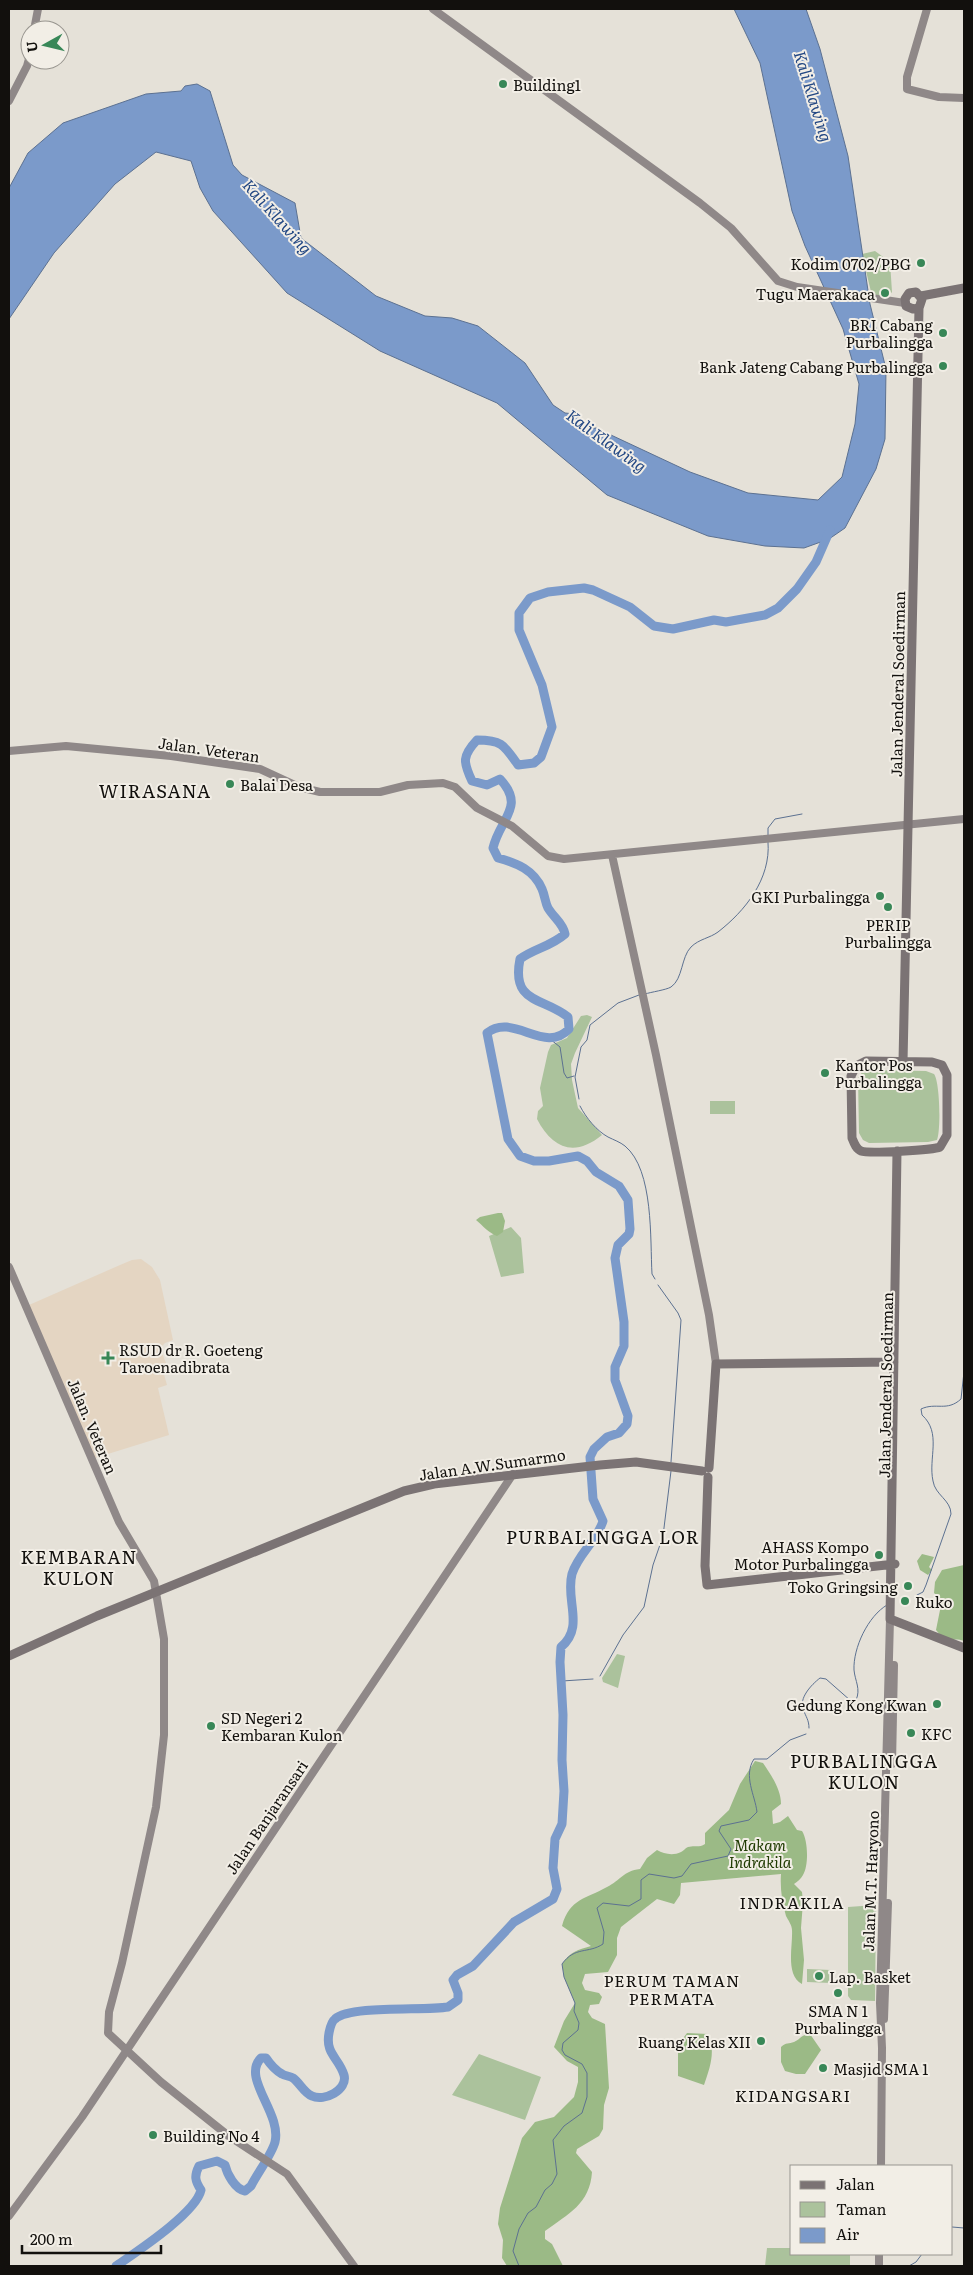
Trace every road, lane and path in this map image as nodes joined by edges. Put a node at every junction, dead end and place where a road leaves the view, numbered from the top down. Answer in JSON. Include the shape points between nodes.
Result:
{"nodes":[{"id":1,"x":433,"y":9,"type":"edge"},
{"id":2,"x":927,"y":9,"type":"edge"},
{"id":3,"x":25,"y":70,"type":"edge"},
{"id":4,"x":964,"y":98,"type":"edge"},
{"id":5,"x":9,"y":101,"type":"edge"},
{"id":6,"x":964,"y":288,"type":"edge"},
{"id":7,"x":921,"y":296,"type":"junction"},
{"id":8,"x":905,"y":303,"type":"junction"},
{"id":9,"x":919,"y":308,"type":"junction"},
{"id":10,"x":9,"y":751,"type":"edge"},
{"id":11,"x":964,"y":819,"type":"edge"},
{"id":12,"x":908,"y":824,"type":"junction"},
{"id":13,"x":612,"y":856,"type":"junction"},
{"id":14,"x":903,"y":1062,"type":"junction"},
{"id":15,"x":900,"y":1150,"type":"junction"},
{"id":16,"x":9,"y":1266,"type":"edge"},
{"id":17,"x":894,"y":1362,"type":"junction"},
{"id":18,"x":716,"y":1364,"type":"junction"},
{"id":19,"x":706,"y":1472,"type":"junction"},
{"id":20,"x":513,"y":1474,"type":"junction"},
{"id":21,"x":893,"y":1564,"type":"junction"},
{"id":22,"x":156,"y":1593,"type":"junction"},
{"id":23,"x":892,"y":1620,"type":"junction"},
{"id":24,"x":964,"y":1648,"type":"edge"},
{"id":25,"x":9,"y":1656,"type":"edge"},
{"id":26,"x":125,"y":2051,"type":"junction"},
{"id":27,"x":881,"y":2165,"type":"edge"},
{"id":28,"x":9,"y":2216,"type":"edge"},
{"id":29,"x":354,"y":2266,"type":"edge"}],
"edges":[{"from":1,"to":8,"type":"street","via":[[695,198],[732,228],[778,281],[797,287]]},
{"from":2,"to":4,"type":"street","via":[[907,77],[907,89]]},
{"from":3,"to":5,"type":"street"},
{"from":6,"to":7,"type":"main road"},
{"from":7,"to":8,"type":"main road","via":[[916,292],[909,293]]},
{"from":7,"to":9,"type":"main road"},
{"from":8,"to":9,"type":"main road","via":[[911,309]]},
{"from":9,"to":12,"type":"main road","name":"Jalan Jenderal Soedirman"},
{"from":10,"to":13,"type":"street","name":"Jalan. Veteran","via":[[66,746],[184,758],[260,769],[299,787],[320,792],[380,792],[408,785],[443,783],[452,786],[477,808],[512,826],[548,856]]},
{"from":11,"to":12,"type":"street","name":"Jalan. Veteran"},
{"from":12,"to":13,"type":"street","name":"Jalan. Veteran"},
{"from":12,"to":14,"type":"main road","name":"Jalan Jenderal Soedirman"},
{"from":13,"to":18,"type":"street","via":[[687,1204]]},
{"from":14,"to":15,"type":"main road","via":[[939,1063],[945,1069],[947,1136],[940,1146],[927,1150]]},
{"from":14,"to":15,"type":"main road","via":[[860,1062],[851,1076],[854,1144],[864,1151]]},
{"from":15,"to":17,"type":"main road","name":"Jalan Jenderal Soedirman"},
{"from":15,"to":21,"type":"main road","name":"Jalan Jenderal Soedirman"},
{"from":16,"to":22,"type":"street","name":"Jalan. Veteran","via":[[118,1522],[147,1566]]},
{"from":17,"to":18,"type":"main road"},
{"from":17,"to":21,"type":"main road","name":"Jalan Jenderal Soedirman"},
{"from":18,"to":19,"type":"main road"},
{"from":19,"to":20,"type":"main road","name":"Jalan A.W.Sumarmo","via":[[636,1462]]},
{"from":19,"to":21,"type":"main road","via":[[707,1585]]},
{"from":20,"to":22,"type":"main road","name":"Jalan A.W.Sumarmo","via":[[404,1491]]},
{"from":20,"to":26,"type":"street","name":"Jalan Banjaransari"},
{"from":21,"to":23,"type":"main road","name":"Jalan Jenderal Soedirman"},
{"from":22,"to":25,"type":"main road","name":"Jalan A.W.Sumarmo"},
{"from":22,"to":26,"type":"street","name":"Jalan. Veteran","via":[[164,1639],[165,1718],[161,1769],[146,1858],[107,2026],[110,2037]]},
{"from":23,"to":24,"type":"main road"},
{"from":23,"to":27,"type":"street","name":"Jalan M.T. Haryono"},
{"from":26,"to":28,"type":"street","name":"Jalan Banjaransari"},
{"from":26,"to":29,"type":"street","name":"Jalan. Veteran","via":[[230,2137],[293,2180]]}]}
